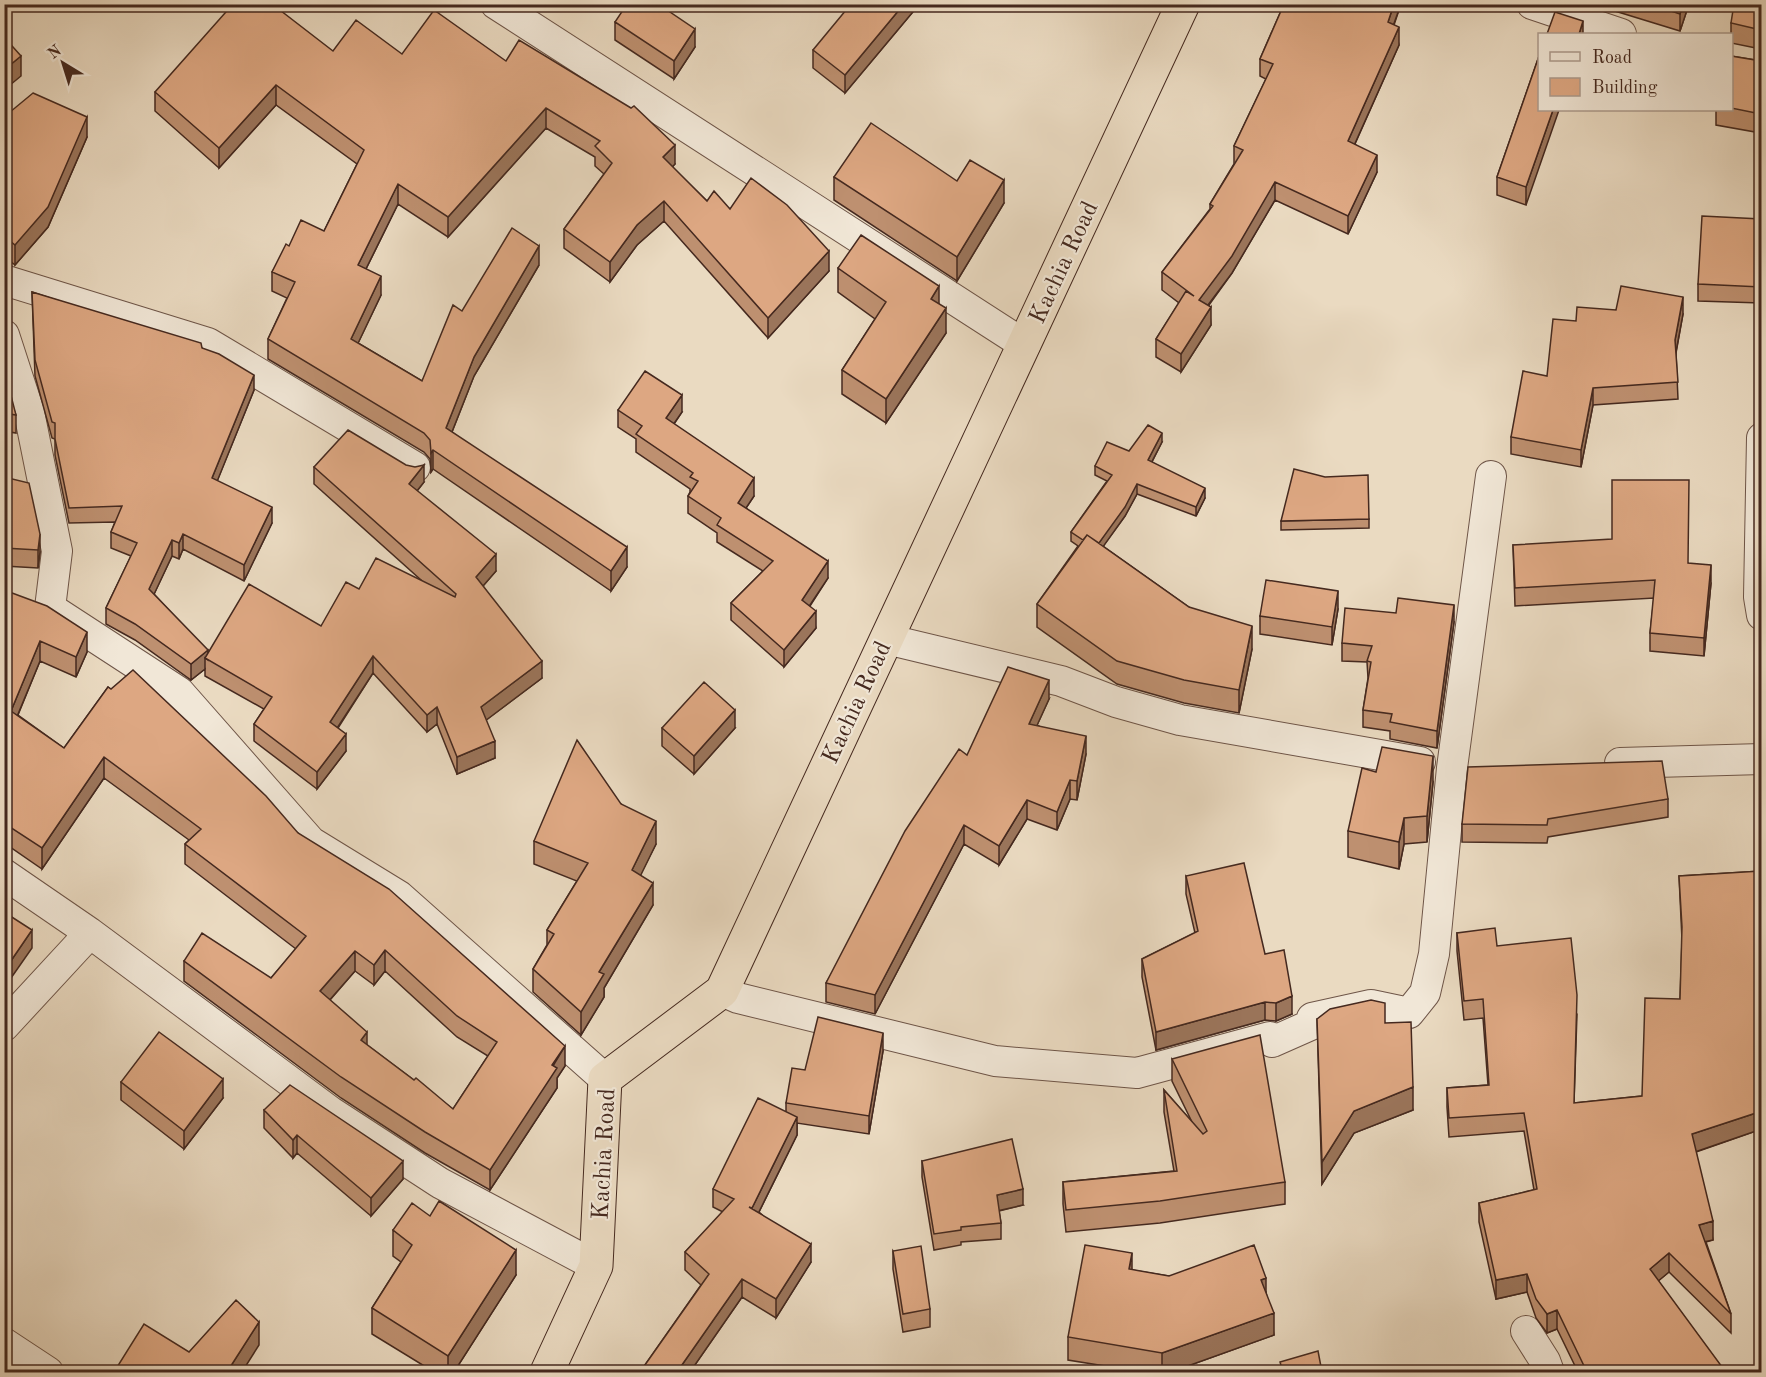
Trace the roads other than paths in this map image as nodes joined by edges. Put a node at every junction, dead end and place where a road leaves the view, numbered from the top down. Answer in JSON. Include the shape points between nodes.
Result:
{"nodes":[{"id":1,"x":1183,"y":4,"type":"edge"},
{"id":2,"x":1532,"y":4,"type":"edge"},
{"id":3,"x":505,"y":7,"type":"edge"},
{"id":4,"x":1618,"y":33,"type":"edge"},
{"id":5,"x":4,"y":280,"type":"edge"},
{"id":6,"x":4,"y":335,"type":"edge"},
{"id":7,"x":1025,"y":345,"type":"junction"},
{"id":8,"x":1761,"y":438,"type":"edge"},
{"id":9,"x":415,"y":467,"type":"edge"},
{"id":10,"x":1491,"y":476,"type":"dead end"},
{"id":11,"x":1761,"y":615,"type":"edge"},
{"id":12,"x":886,"y":639,"type":"junction"},
{"id":13,"x":1761,"y":759,"type":"edge"},
{"id":14,"x":1595,"y":764,"type":"edge"},
{"id":15,"x":1464,"y":767,"type":"junction"},
{"id":16,"x":4,"y":874,"type":"edge"},
{"id":17,"x":90,"y":933,"type":"junction"},
{"id":18,"x":722,"y":991,"type":"junction"},
{"id":19,"x":4,"y":1026,"type":"edge"},
{"id":20,"x":605,"y":1079,"type":"junction"},
{"id":21,"x":596,"y":1266,"type":"junction"},
{"id":22,"x":1526,"y":1331,"type":"dead end"},
{"id":23,"x":4,"y":1343,"type":"edge"},
{"id":24,"x":48,"y":1372,"type":"edge"},
{"id":25,"x":547,"y":1372,"type":"edge"},
{"id":26,"x":1549,"y":1372,"type":"edge"}],
"edges":[{"from":1,"to":7,"type":"highway","name":"Kachia Road"},
{"from":2,"to":4,"type":"street"},
{"from":3,"to":7,"type":"street"},
{"from":5,"to":9,"type":"street","via":[[208,343]]},
{"from":6,"to":20,"type":"street","via":[[29,412],[57,551],[50,608],[179,692],[311,842],[399,896]]},
{"from":7,"to":12,"type":"highway","name":"Kachia Road"},
{"from":8,"to":11,"type":"street"},
{"from":10,"to":15,"type":"street"},
{"from":12,"to":15,"type":"street","via":[[1061,681],[1180,720]]},
{"from":12,"to":18,"type":"highway","name":"Kachia Road"},
{"from":13,"to":14,"type":"street"},
{"from":15,"to":18,"type":"street","via":[[1434,954],[1425,993],[1409,1013],[1371,1005],[1312,1018],[1315,1023],[1272,1042],[1270,1036],[1137,1073],[995,1061]]},
{"from":16,"to":17,"type":"street"},
{"from":17,"to":19,"type":"street"},
{"from":17,"to":21,"type":"street","via":[[332,1112],[440,1183]]},
{"from":18,"to":20,"type":"highway","name":"Kachia Road"},
{"from":20,"to":21,"type":"highway","name":"Kachia Road"},
{"from":21,"to":25,"type":"highway","name":"Kachia Road"},
{"from":22,"to":26,"type":"street"},
{"from":23,"to":24,"type":"street"}]}
